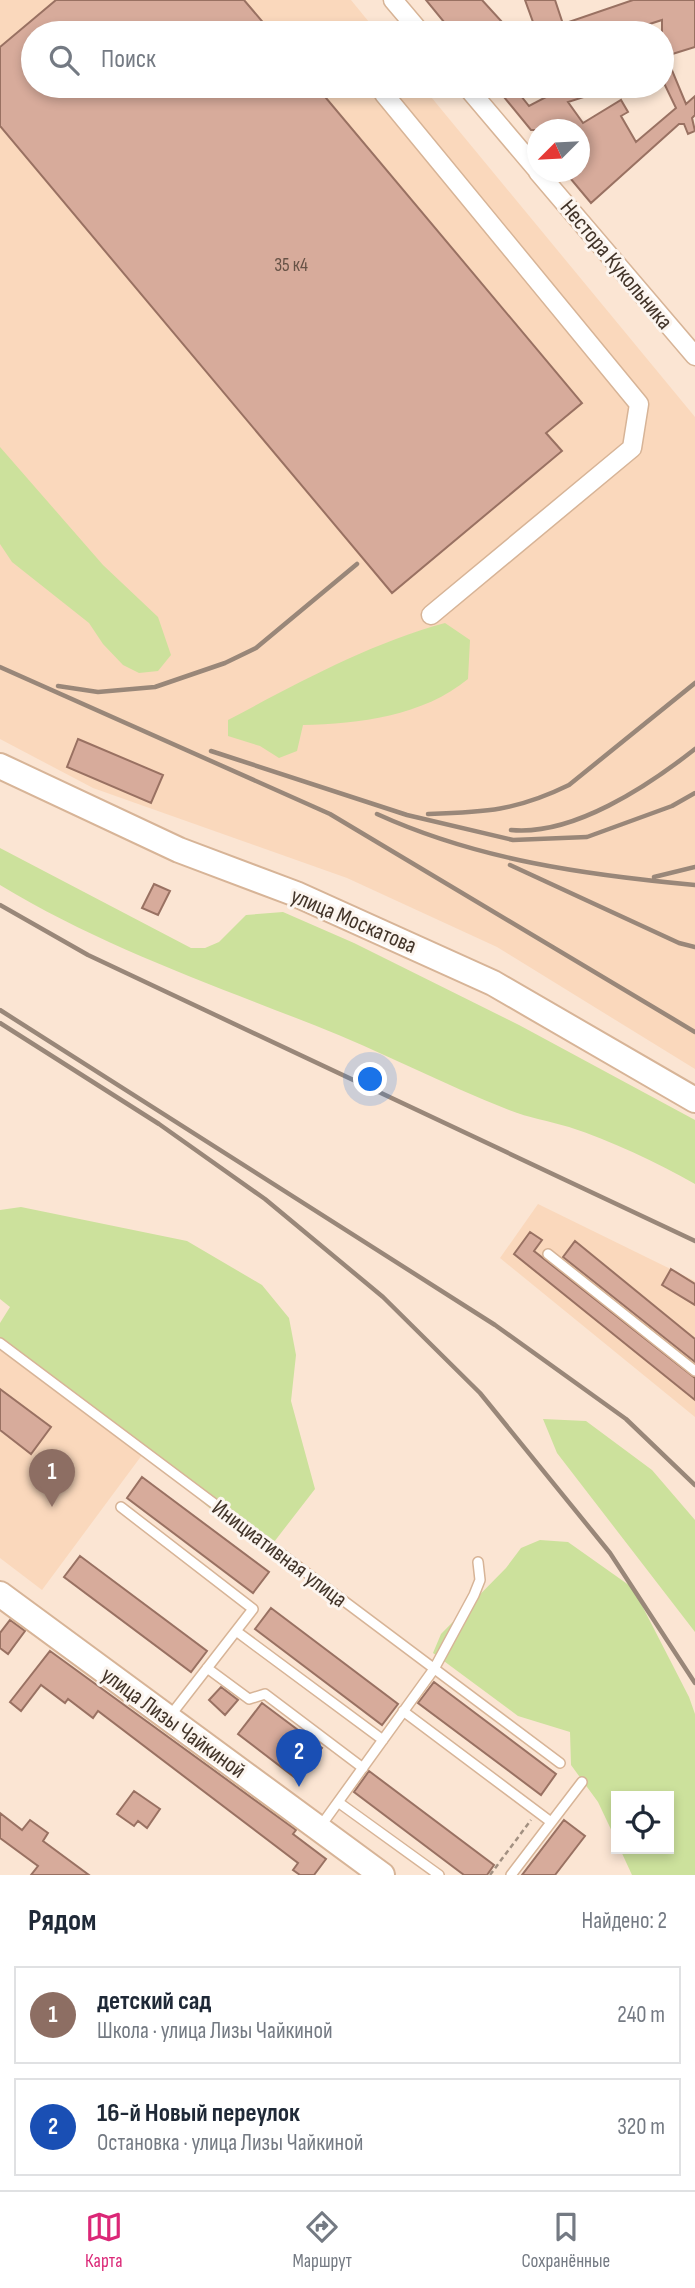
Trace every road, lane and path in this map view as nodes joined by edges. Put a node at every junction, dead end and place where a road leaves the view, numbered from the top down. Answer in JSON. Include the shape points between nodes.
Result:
{"nodes":[{"id":1,"x":393,"y":0,"type":"edge"},
{"id":2,"x":411,"y":21,"type":"edge"},
{"id":3,"x":387,"y":98,"type":"edge"},
{"id":4,"x":476,"y":98,"type":"edge"},
{"id":5,"x":527,"y":158,"type":"edge"},
{"id":6,"x":547,"y":182,"type":"edge"},
{"id":7,"x":695,"y":356,"type":"edge"},
{"id":8,"x":431,"y":615,"type":"dead end"},
{"id":9,"x":0,"y":765,"type":"edge"},
{"id":10,"x":695,"y":1100,"type":"edge"},
{"id":11,"x":548,"y":1254,"type":"dead end"},
{"id":12,"x":0,"y":1343,"type":"edge"},
{"id":13,"x":695,"y":1371,"type":"edge"},
{"id":14,"x":121,"y":1507,"type":"dead end"},
{"id":15,"x":478,"y":1562,"type":"dead end"},
{"id":16,"x":3,"y":1602,"type":"edge"},
{"id":17,"x":236,"y":1631,"type":"junction"},
{"id":18,"x":207,"y":1668,"type":"junction"},
{"id":19,"x":434,"y":1669,"type":"junction"},
{"id":20,"x":403,"y":1711,"type":"junction"},
{"id":21,"x":169,"y":1717,"type":"junction"},
{"id":22,"x":383,"y":1740,"type":"junction"},
{"id":23,"x":560,"y":1763,"type":"dead end"},
{"id":24,"x":363,"y":1768,"type":"junction"},
{"id":25,"x":582,"y":1782,"type":"dead end"},
{"id":26,"x":338,"y":1802,"type":"junction"},
{"id":27,"x":537,"y":1812,"type":"junction"},
{"id":28,"x":551,"y":1822,"type":"junction"},
{"id":29,"x":319,"y":1829,"type":"junction"},
{"id":30,"x":382,"y":1875,"type":"edge"},
{"id":31,"x":439,"y":1875,"type":"edge"},
{"id":32,"x":490,"y":1875,"type":"edge"},
{"id":33,"x":511,"y":1875,"type":"edge"}],
"edges":[{"from":1,"to":2,"type":"street"},
{"from":3,"to":8,"type":"street","via":[[639,404],[632,447]]},
{"from":4,"to":5,"type":"street","name":"Нестора Кукольника"},
{"from":6,"to":7,"type":"street","name":"Нестора Кукольника"},
{"from":9,"to":10,"type":"main road","name":"улица Москатова","via":[[179,850],[296,894],[493,983]]},
{"from":11,"to":13,"type":"lane"},
{"from":12,"to":19,"type":"lane","name":"Инициативная улица"},
{"from":14,"to":17,"type":"lane","via":[[253,1609]]},
{"from":15,"to":19,"type":"lane","via":[[480,1580],[474,1595]]},
{"from":16,"to":21,"type":"main road","name":"улица Лизы Чайкиной"},
{"from":17,"to":18,"type":"lane"},
{"from":17,"to":22,"type":"lane"},
{"from":18,"to":21,"type":"lane"},
{"from":18,"to":24,"type":"lane","via":[[249,1699],[265,1694]]},
{"from":19,"to":20,"type":"lane"},
{"from":19,"to":23,"type":"lane","name":"Инициативная улица"},
{"from":20,"to":22,"type":"lane"},
{"from":20,"to":27,"type":"lane"},
{"from":21,"to":29,"type":"main road","name":"улица Лизы Чайкиной"},
{"from":22,"to":24,"type":"lane"},
{"from":24,"to":26,"type":"lane"},
{"from":25,"to":28,"type":"lane"},
{"from":26,"to":29,"type":"lane"},
{"from":26,"to":31,"type":"lane"},
{"from":27,"to":28,"type":"lane"},
{"from":27,"to":32,"type":"path"},
{"from":28,"to":33,"type":"lane"},
{"from":29,"to":30,"type":"main road","name":"улица Лизы Чайкиной"}]}
